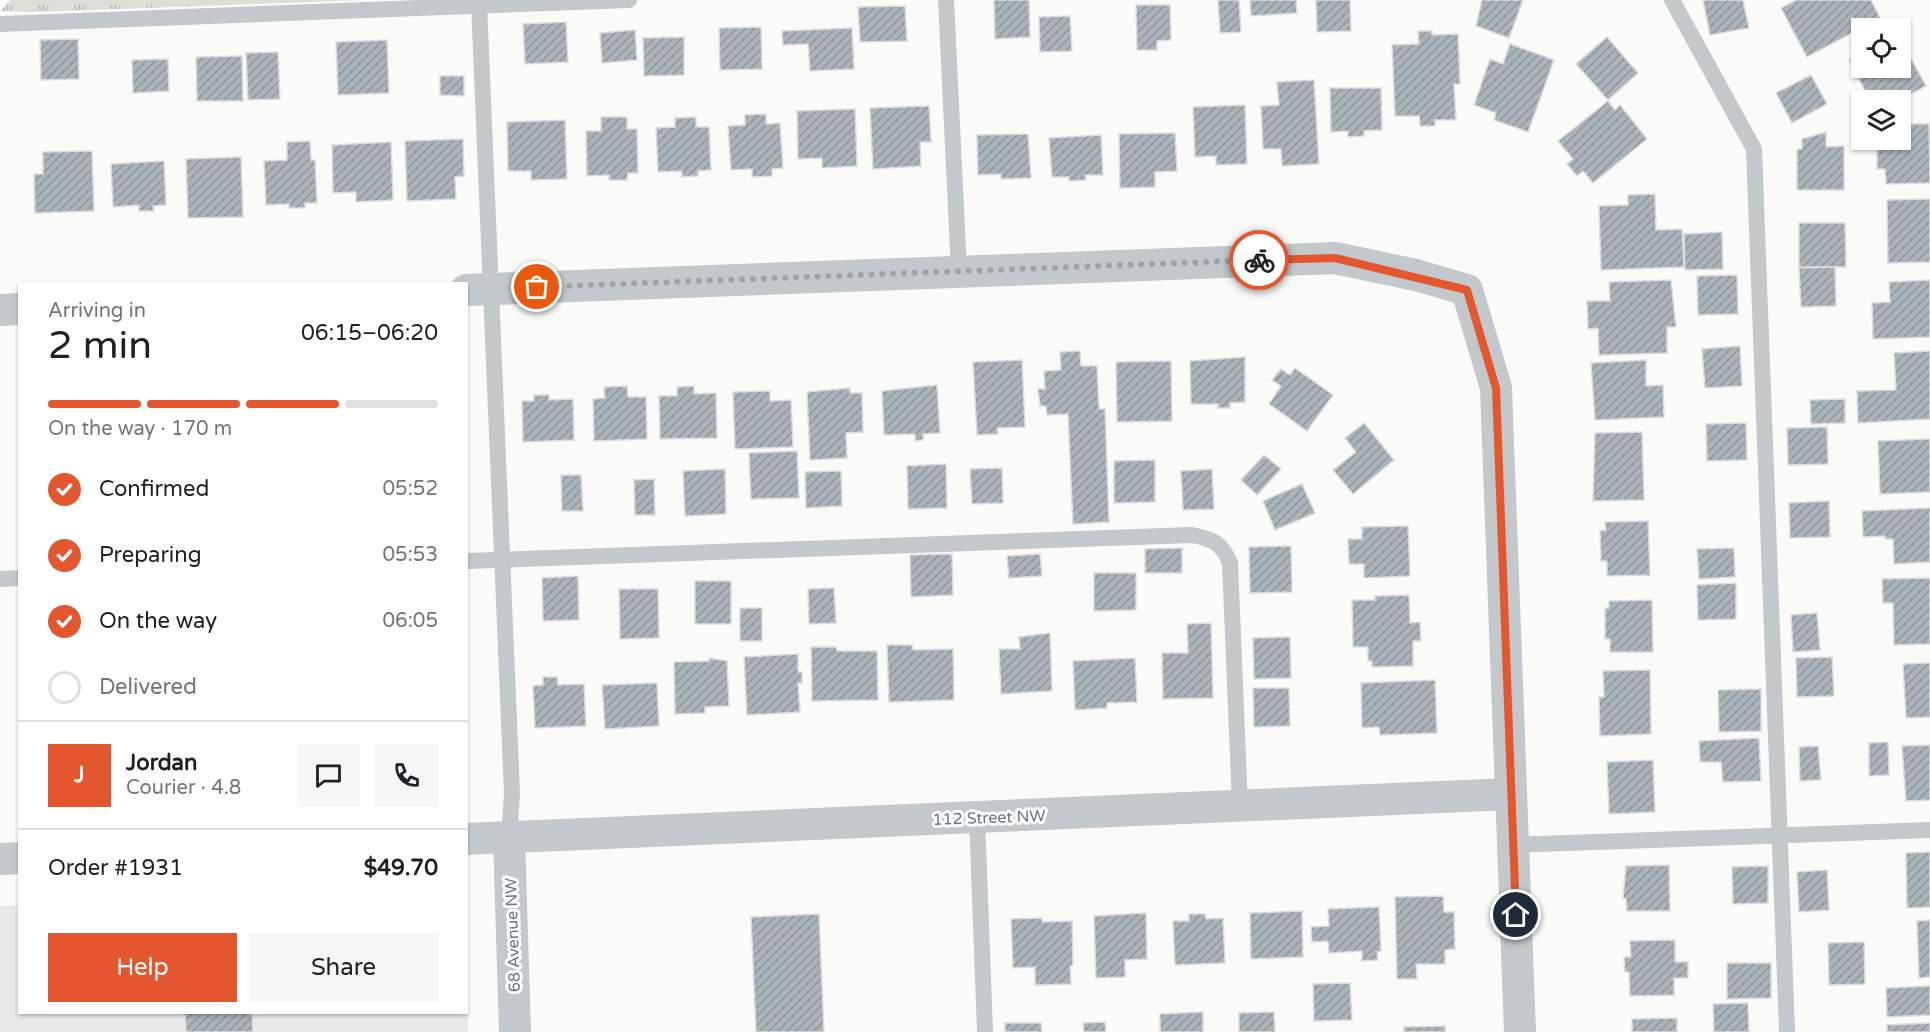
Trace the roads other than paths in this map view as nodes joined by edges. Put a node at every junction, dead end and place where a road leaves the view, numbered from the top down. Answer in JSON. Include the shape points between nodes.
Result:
{"nodes":[{"id":1,"x":629,"y":0,"type":"edge"},
{"id":2,"x":946,"y":0,"type":"edge"},
{"id":3,"x":1672,"y":0,"type":"edge"},
{"id":4,"x":479,"y":4,"type":"junction"},
{"id":5,"x":0,"y":24,"type":"edge"},
{"id":6,"x":959,"y":271,"type":"junction"},
{"id":7,"x":478,"y":290,"type":"edge"},
{"id":8,"x":18,"y":309,"type":"edge"},
{"id":9,"x":0,"y":310,"type":"edge"},
{"id":10,"x":503,"y":560,"type":"junction"},
{"id":11,"x":468,"y":561,"type":"edge"},
{"id":12,"x":18,"y":578,"type":"edge"},
{"id":13,"x":0,"y":579,"type":"edge"},
{"id":14,"x":1512,"y":794,"type":"junction"},
{"id":15,"x":1240,"y":806,"type":"junction"},
{"id":16,"x":977,"y":817,"type":"junction"},
{"id":17,"x":1930,"y":830,"type":"edge"},
{"id":18,"x":1780,"y":836,"type":"junction"},
{"id":19,"x":509,"y":837,"type":"junction"},
{"id":20,"x":468,"y":839,"type":"edge"},
{"id":21,"x":1513,"y":845,"type":"junction"},
{"id":22,"x":18,"y":858,"type":"edge"},
{"id":23,"x":0,"y":859,"type":"edge"},
{"id":24,"x":515,"y":1032,"type":"edge"},
{"id":25,"x":985,"y":1032,"type":"edge"},
{"id":26,"x":1520,"y":1032,"type":"edge"},
{"id":27,"x":1787,"y":1032,"type":"edge"}],
"edges":[{"from":1,"to":4,"type":"lane"},
{"from":2,"to":6,"type":"lane"},
{"from":3,"to":18,"type":"lane","via":[[1754,149]]},
{"from":4,"to":5,"type":"lane"},
{"from":4,"to":7,"type":"lane"},
{"from":6,"to":7,"type":"street"},
{"from":6,"to":14,"type":"street","via":[[1335,258],[1467,290],[1496,388]]},
{"from":7,"to":10,"type":"lane"},
{"from":8,"to":9,"type":"street"},
{"from":10,"to":11,"type":"lane"},
{"from":10,"to":15,"type":"lane","via":[[1192,535],[1210,538],[1223,547],[1230,563]]},
{"from":10,"to":19,"type":"lane","via":[[512,794]]},
{"from":12,"to":13,"type":"lane"},
{"from":14,"to":15,"type":"street","name":"112 Street NW"},
{"from":14,"to":21,"type":"street"},
{"from":15,"to":16,"type":"street","name":"112 Street NW"},
{"from":16,"to":19,"type":"street","name":"112 Street NW"},
{"from":16,"to":25,"type":"lane"},
{"from":17,"to":18,"type":"lane"},
{"from":18,"to":21,"type":"lane"},
{"from":18,"to":27,"type":"lane"},
{"from":19,"to":20,"type":"street","name":"112 Street NW"},
{"from":19,"to":24,"type":"street","name":"68 Avenue NW"},
{"from":21,"to":26,"type":"street"},
{"from":22,"to":23,"type":"street"}]}
